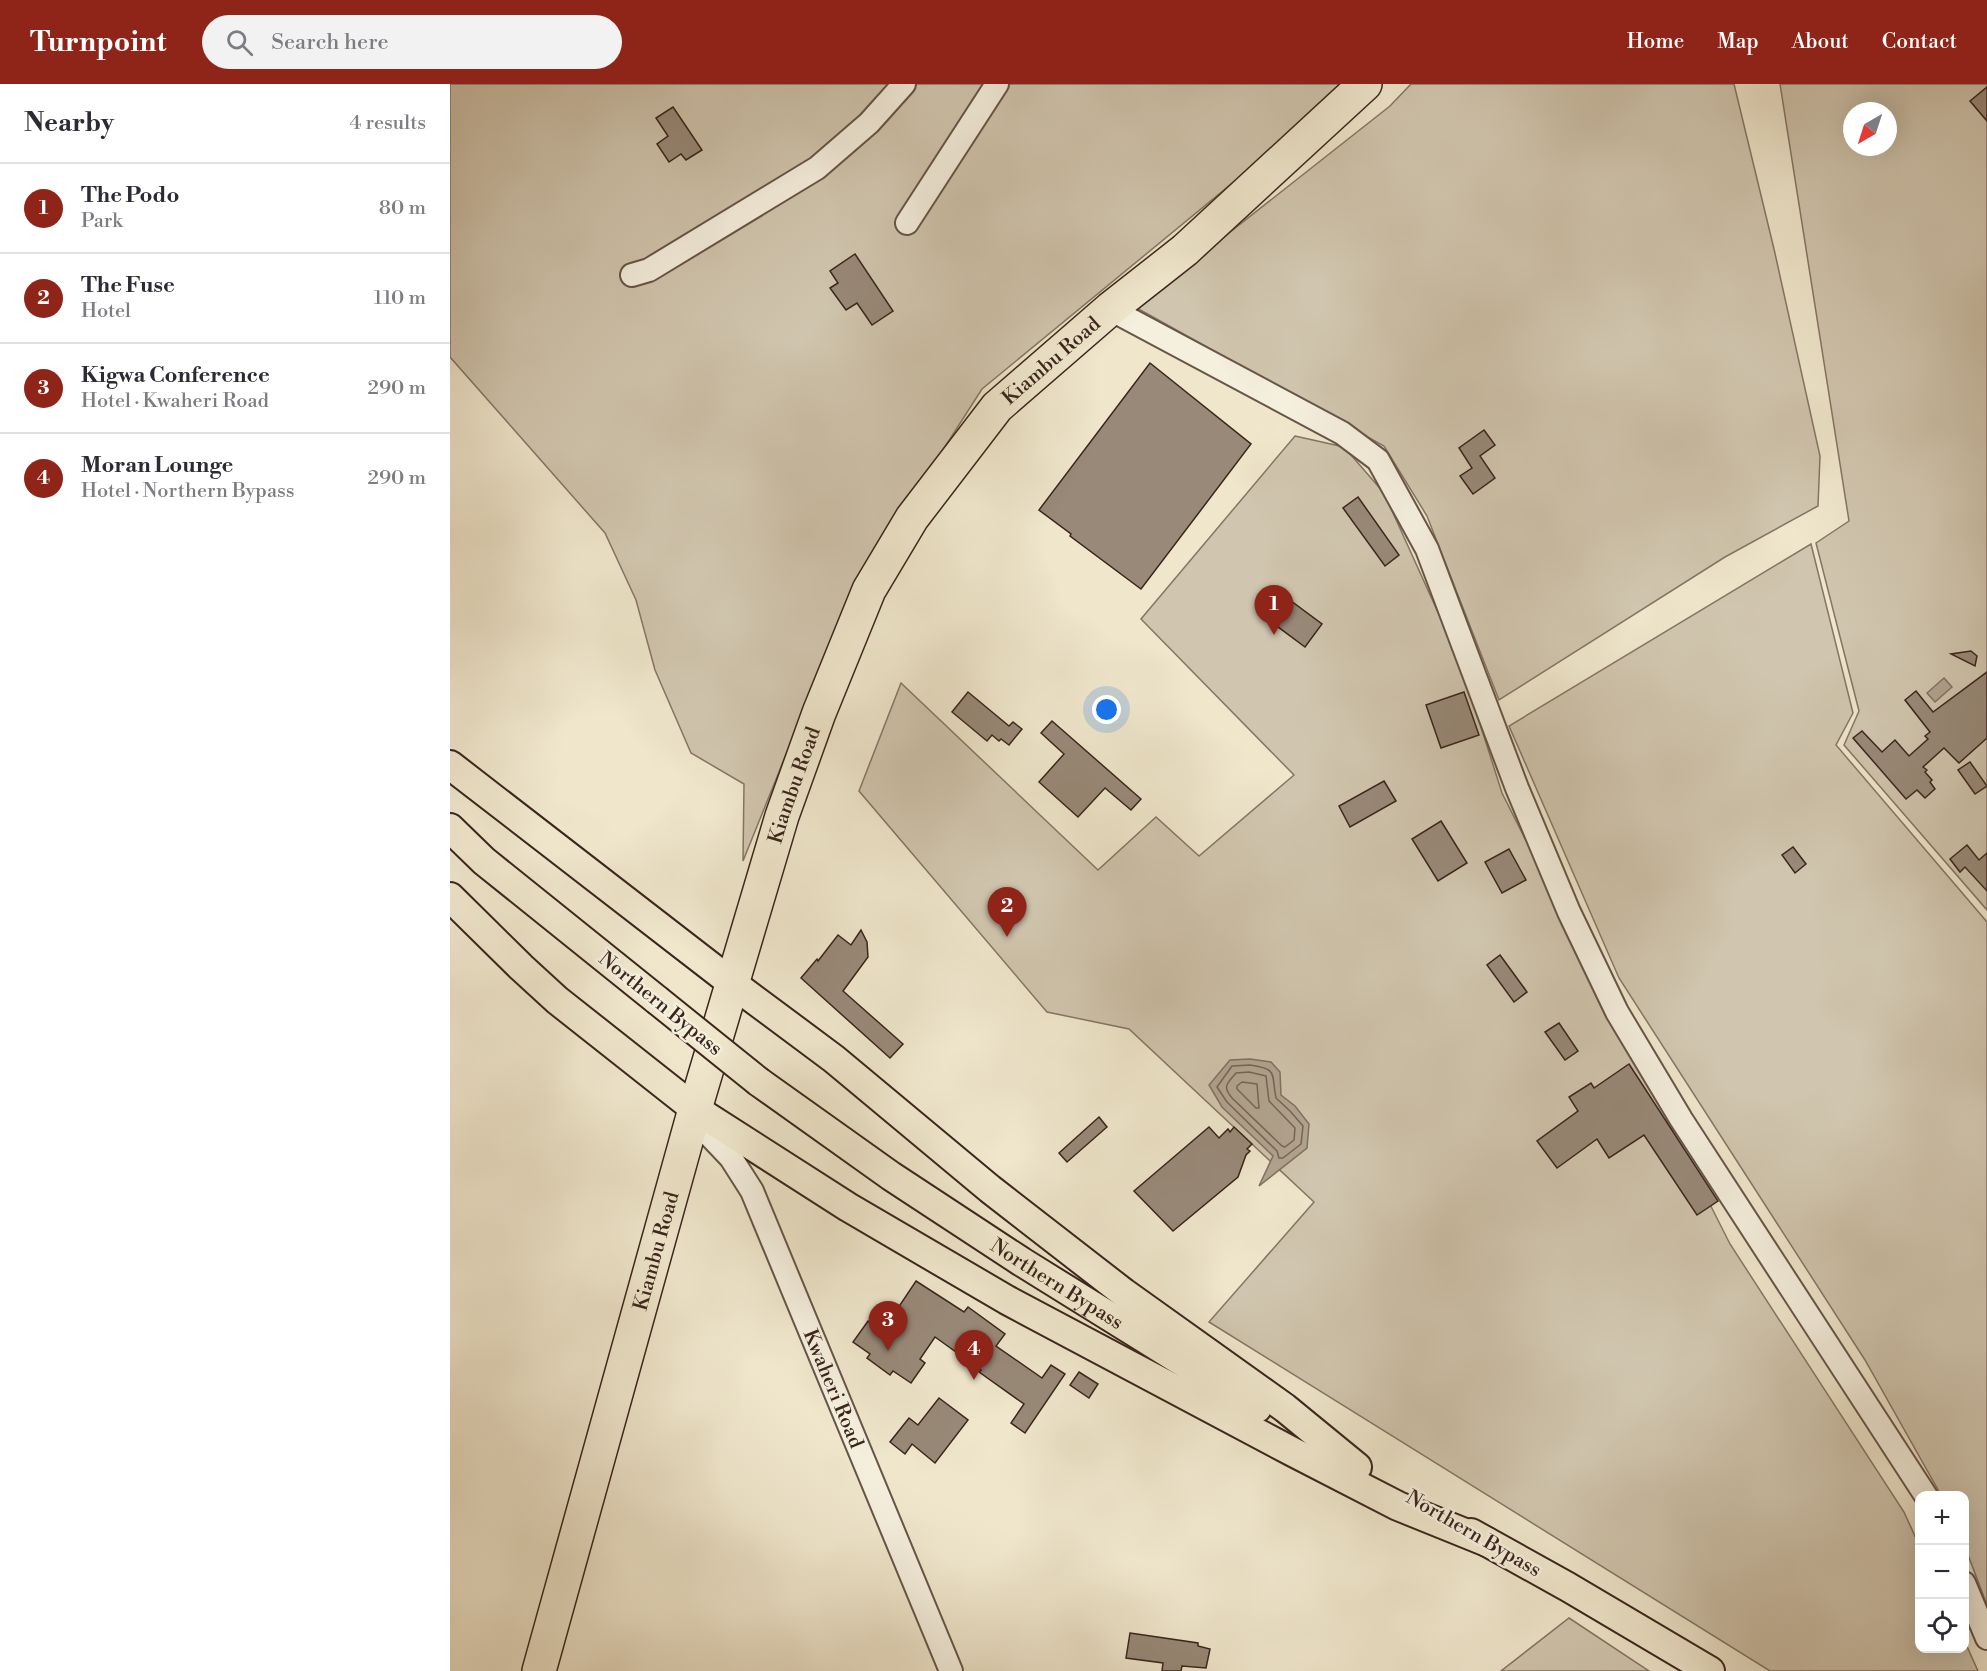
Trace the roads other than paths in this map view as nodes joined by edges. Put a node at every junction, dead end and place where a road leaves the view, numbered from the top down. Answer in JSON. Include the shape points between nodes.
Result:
{"nodes":[{"id":1,"x":904,"y":84,"type":"edge"},
{"id":2,"x":997,"y":84,"type":"edge"},
{"id":3,"x":1363,"y":84,"type":"edge"},
{"id":4,"x":907,"y":224,"type":"dead end"},
{"id":5,"x":632,"y":274,"type":"dead end"},
{"id":6,"x":1110,"y":309,"type":"junction"},
{"id":7,"x":450,"y":765,"type":"edge"},
{"id":8,"x":450,"y":828,"type":"edge"},
{"id":9,"x":450,"y":897,"type":"edge"},
{"id":10,"x":732,"y":983,"type":"junction"},
{"id":11,"x":694,"y":1113,"type":"junction"},
{"id":12,"x":1357,"y":1467,"type":"junction"},
{"id":13,"x":1923,"y":1491,"type":"edge"},
{"id":14,"x":1487,"y":1542,"type":"junction"},
{"id":15,"x":1969,"y":1593,"type":"edge"},
{"id":16,"x":1987,"y":1638,"type":"edge"},
{"id":17,"x":539,"y":1671,"type":"edge"},
{"id":18,"x":951,"y":1671,"type":"edge"},
{"id":19,"x":1710,"y":1671,"type":"edge"}],
"edges":[{"from":1,"to":5,"type":"street","via":[[869,123],[817,168],[649,270]]},
{"from":2,"to":4,"type":"street"},
{"from":3,"to":6,"type":"highway","name":"Kiambu Road","via":[[1185,250]]},
{"from":6,"to":10,"type":"highway","name":"Kiambu Road","via":[[997,407],[912,518],[869,590],[782,816]]},
{"from":6,"to":13,"type":"street","via":[[1342,433],[1378,460],[1427,549],[1517,788],[1569,912],[1617,1012]]},
{"from":7,"to":10,"type":"main road"},
{"from":8,"to":12,"type":"main road","name":"Northern Bypass","bridge":true,"via":[[484,861],[759,1082],[891,1176],[1022,1262]]},
{"from":9,"to":11,"type":"main road","via":[[557,1000]]},
{"from":10,"to":11,"type":"highway","name":"Kiambu Road"},
{"from":10,"to":12,"type":"main road","via":[[834,1059],[990,1189],[1124,1293],[1220,1359]]},
{"from":11,"to":14,"type":"main road","via":[[1007,1300],[1398,1506]]},
{"from":11,"to":17,"type":"highway","name":"Kiambu Road"},
{"from":11,"to":18,"type":"street","name":"Kwaheri Road","via":[[752,1191]]},
{"from":12,"to":14,"type":"main road","name":"Northern Bypass"},
{"from":14,"to":19,"type":"main road","name":"Northern Bypass"},
{"from":15,"to":16,"type":"street"}]}
